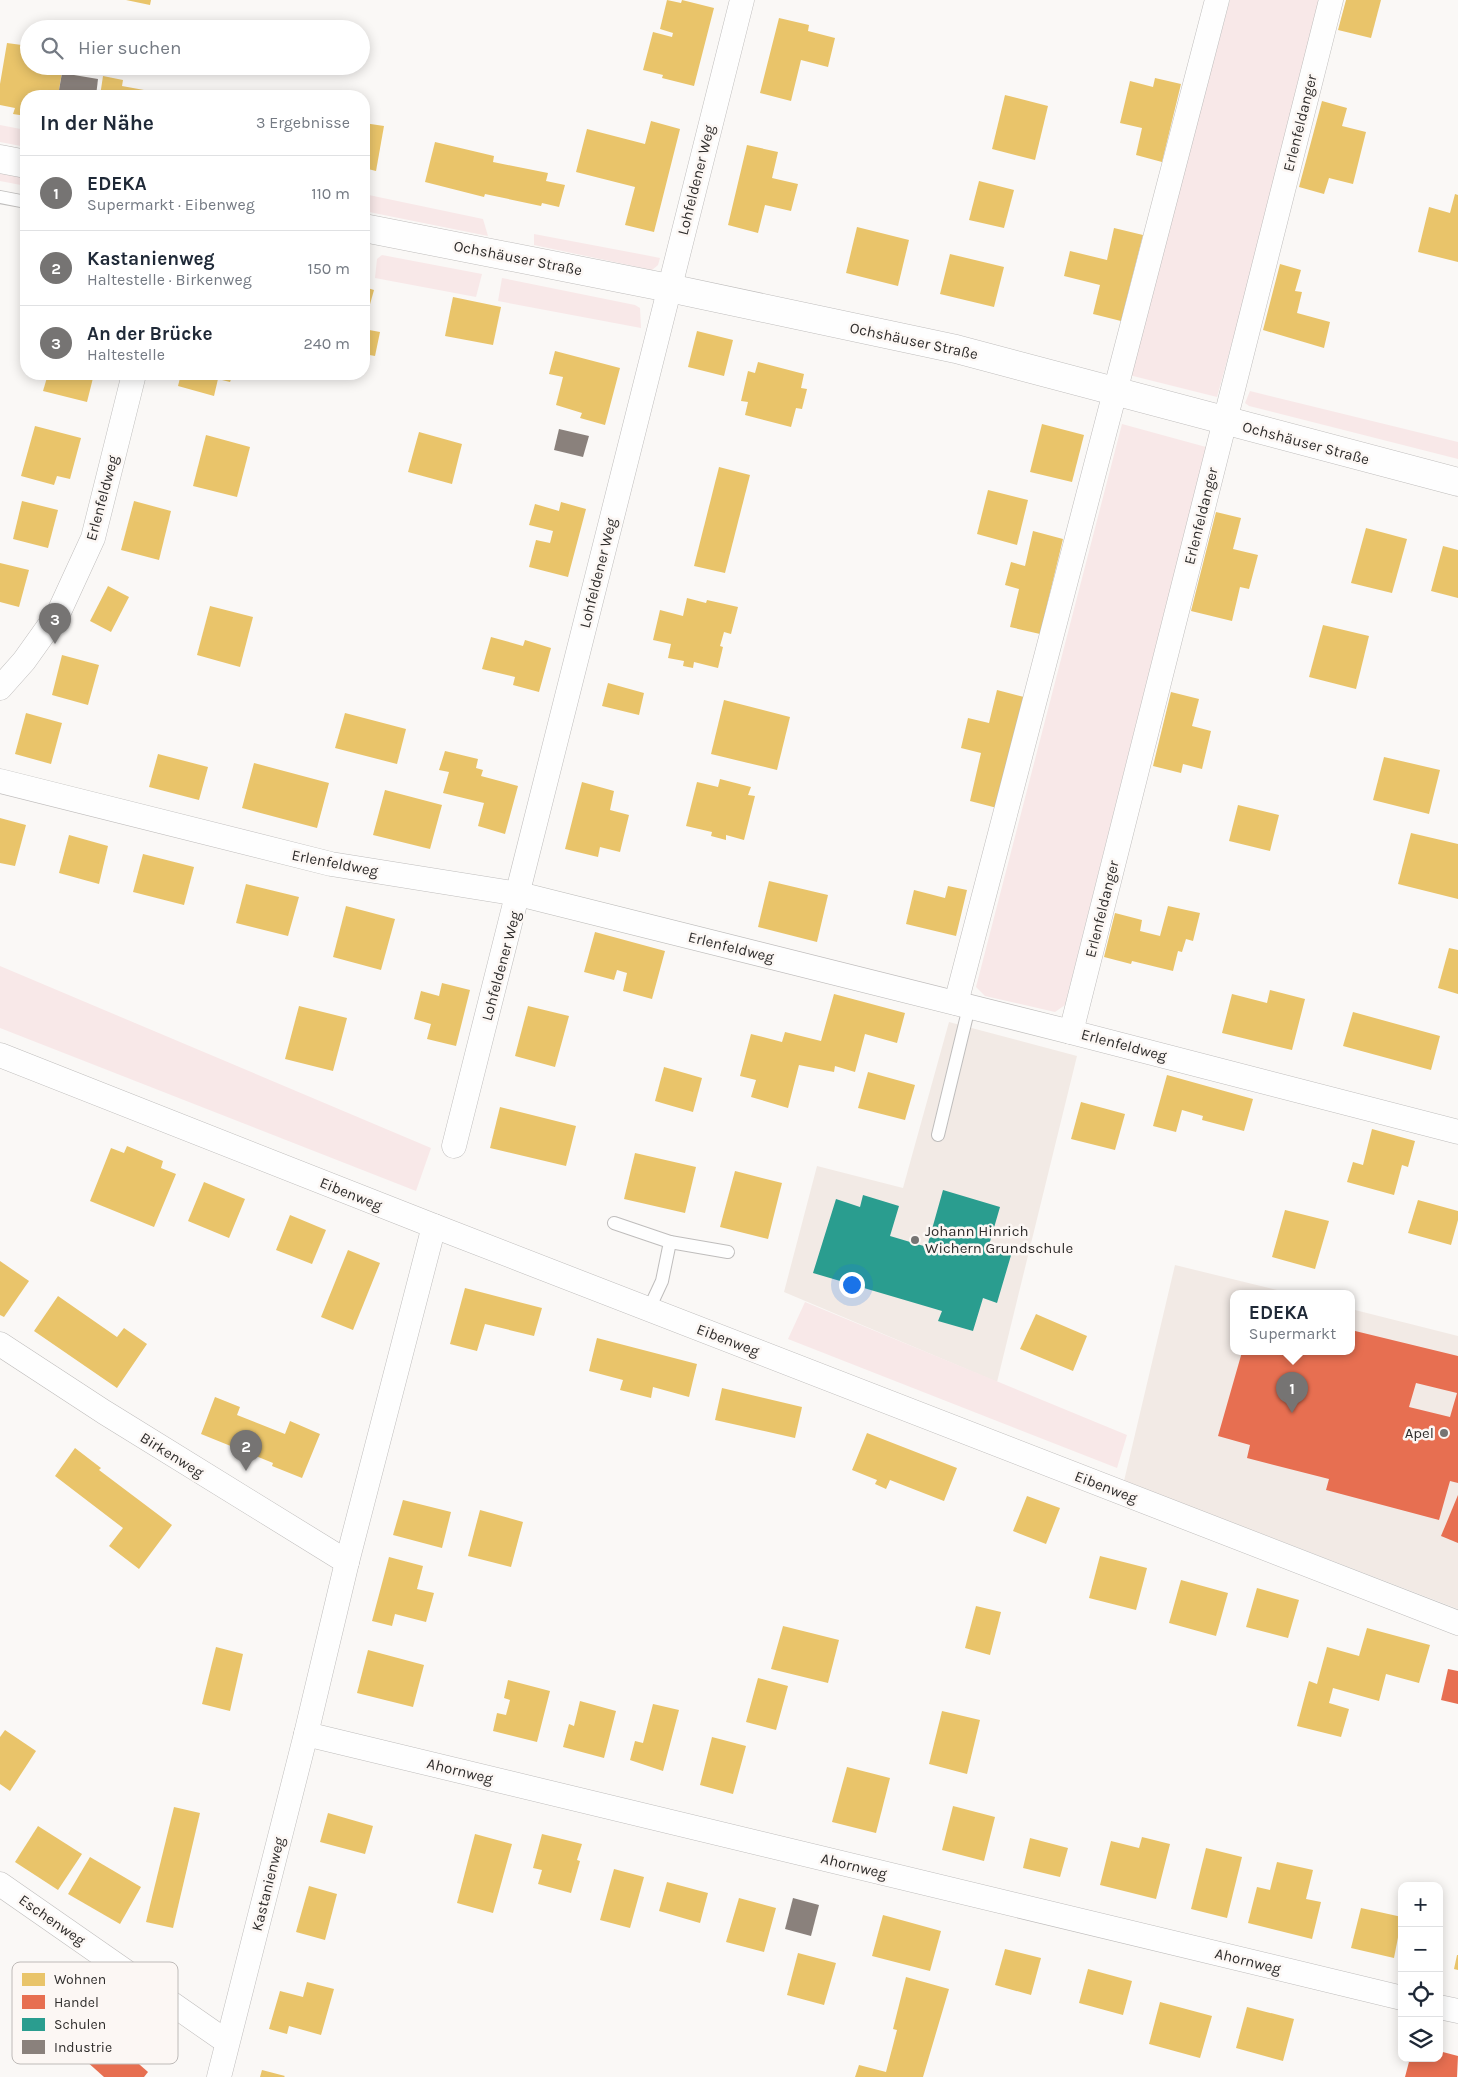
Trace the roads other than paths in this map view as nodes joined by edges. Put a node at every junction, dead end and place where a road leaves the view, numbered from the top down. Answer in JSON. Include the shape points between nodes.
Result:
{"nodes":[{"id":1,"x":742,"y":0,"type":"edge"},
{"id":2,"x":1217,"y":0,"type":"edge"},
{"id":3,"x":1331,"y":0,"type":"edge"},
{"id":4,"x":0,"y":159,"type":"edge"},
{"id":5,"x":20,"y":163,"type":"edge"},
{"id":6,"x":0,"y":197,"type":"edge"},
{"id":7,"x":20,"y":201,"type":"edge"},
{"id":8,"x":370,"y":229,"type":"edge"},
{"id":9,"x":669,"y":288,"type":"junction"},
{"id":10,"x":132,"y":380,"type":"edge"},
{"id":11,"x":1115,"y":390,"type":"junction"},
{"id":12,"x":1224,"y":421,"type":"junction"},
{"id":13,"x":1458,"y":482,"type":"edge"},
{"id":14,"x":0,"y":688,"type":"edge"},
{"id":15,"x":0,"y":781,"type":"edge"},
{"id":16,"x":520,"y":894,"type":"junction"},
{"id":17,"x":962,"y":1005,"type":"junction"},
{"id":18,"x":1071,"y":1032,"type":"junction"},
{"id":19,"x":0,"y":1055,"type":"edge"},
{"id":20,"x":1458,"y":1132,"type":"edge"},
{"id":21,"x":938,"y":1135,"type":"dead end"},
{"id":22,"x":454,"y":1146,"type":"dead end"},
{"id":23,"x":614,"y":1223,"type":"dead end"},
{"id":24,"x":434,"y":1226,"type":"junction"},
{"id":25,"x":670,"y":1242,"type":"junction"},
{"id":26,"x":728,"y":1252,"type":"dead end"},
{"id":27,"x":649,"y":1310,"type":"junction"},
{"id":28,"x":0,"y":1344,"type":"edge"},
{"id":29,"x":347,"y":1562,"type":"junction"},
{"id":30,"x":1458,"y":1623,"type":"edge"},
{"id":31,"x":306,"y":1734,"type":"junction"},
{"id":32,"x":0,"y":1884,"type":"edge"},
{"id":33,"x":112,"y":1962,"type":"edge"},
{"id":34,"x":1398,"y":1997,"type":"edge"},
{"id":35,"x":178,"y":2008,"type":"edge"},
{"id":36,"x":1443,"y":2008,"type":"edge"},
{"id":37,"x":1458,"y":2011,"type":"edge"},
{"id":38,"x":227,"y":2042,"type":"junction"},
{"id":39,"x":219,"y":2077,"type":"edge"}],
"edges":[{"from":1,"to":9,"type":"street","name":"Lohfeldener Weg"},
{"from":2,"to":11,"type":"street"},
{"from":3,"to":12,"type":"street","name":"Erlenfeldanger"},
{"from":4,"to":5,"type":"main road"},
{"from":6,"to":7,"type":"lane"},
{"from":8,"to":9,"type":"main road","name":"Ochshäuser Straße"},
{"from":9,"to":11,"type":"main road","name":"Ochshäuser Straße","via":[[956,349]]},
{"from":9,"to":16,"type":"street","name":"Lohfeldener Weg"},
{"from":10,"to":14,"type":"street","name":"Erlenfeldweg","via":[[92,538],[59,612]]},
{"from":11,"to":12,"type":"main road","name":"Ochshäuser Straße"},
{"from":11,"to":17,"type":"street"},
{"from":12,"to":13,"type":"main road","name":"Ochshäuser Straße"},
{"from":12,"to":18,"type":"street","name":"Erlenfeldanger"},
{"from":15,"to":16,"type":"street","name":"Erlenfeldweg","via":[[331,864]]},
{"from":16,"to":17,"type":"street","name":"Erlenfeldweg"},
{"from":16,"to":22,"type":"street","name":"Lohfeldener Weg"},
{"from":17,"to":18,"type":"street","name":"Erlenfeldweg"},
{"from":17,"to":21,"type":"lane"},
{"from":18,"to":20,"type":"street","name":"Erlenfeldweg"},
{"from":19,"to":24,"type":"street","name":"Eibenweg"},
{"from":23,"to":25,"type":"lane"},
{"from":24,"to":27,"type":"street","name":"Eibenweg"},
{"from":24,"to":29,"type":"street","name":"Kastanienweg"},
{"from":25,"to":26,"type":"lane"},
{"from":25,"to":27,"type":"lane","via":[[662,1281]]},
{"from":27,"to":30,"type":"street","name":"Eibenweg"},
{"from":28,"to":29,"type":"street","name":"Birkenweg"},
{"from":29,"to":31,"type":"street","name":"Kastanienweg"},
{"from":31,"to":34,"type":"street","name":"Ahornweg"},
{"from":31,"to":38,"type":"street","name":"Kastanienweg"},
{"from":32,"to":33,"type":"street","name":"Eschenweg"},
{"from":35,"to":38,"type":"street","name":"Eschenweg"},
{"from":36,"to":37,"type":"street"},
{"from":38,"to":39,"type":"street","name":"Kastanienweg"}]}
